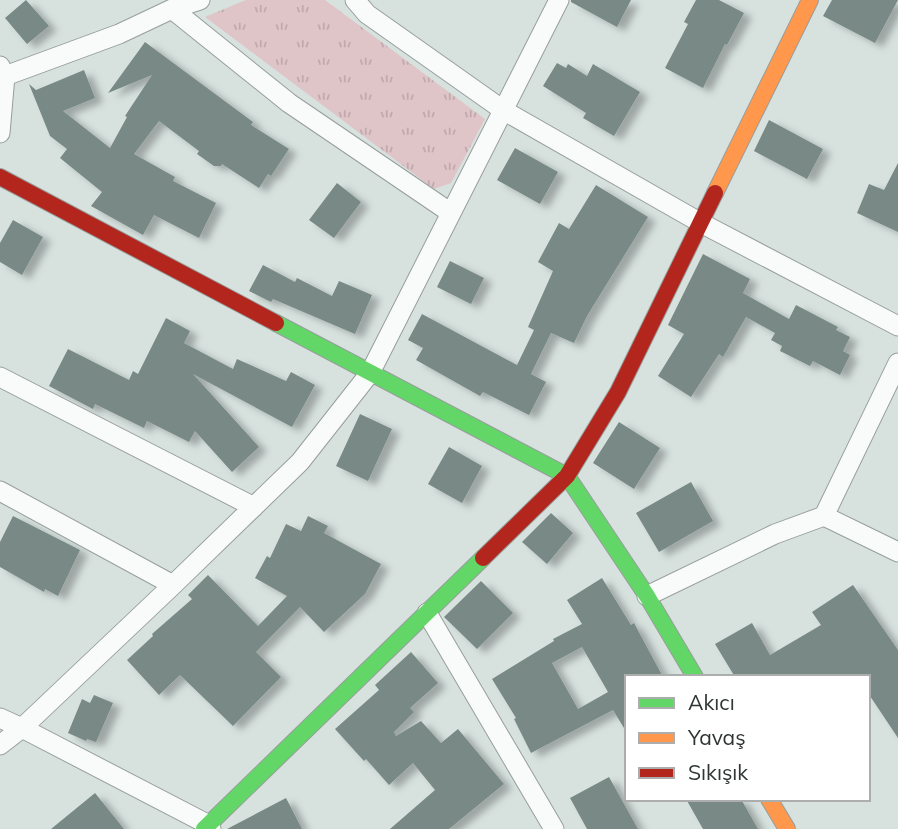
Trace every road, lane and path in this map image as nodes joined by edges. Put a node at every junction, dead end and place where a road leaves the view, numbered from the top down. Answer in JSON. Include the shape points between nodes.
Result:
{"nodes":[{"id":1,"x":200,"y":0,"type":"edge"},
{"id":2,"x":355,"y":0,"type":"edge"},
{"id":3,"x":810,"y":0,"type":"edge"},
{"id":4,"x":552,"y":2,"type":"edge"},
{"id":5,"x":172,"y":9,"type":"junction"},
{"id":6,"x":3,"y":71,"type":"edge"},
{"id":7,"x":503,"y":110,"type":"junction"},
{"id":8,"x":0,"y":133,"type":"edge"},
{"id":9,"x":0,"y":177,"type":"edge"},
{"id":10,"x":451,"y":213,"type":"junction"},
{"id":11,"x":701,"y":223,"type":"junction"},
{"id":12,"x":898,"y":326,"type":"edge"},
{"id":13,"x":898,"y":363,"type":"edge"},
{"id":14,"x":370,"y":373,"type":"junction"},
{"id":15,"x":0,"y":377,"type":"edge"},
{"id":16,"x":567,"y":476,"type":"junction"},
{"id":17,"x":0,"y":491,"type":"edge"},
{"id":18,"x":254,"y":507,"type":"junction"},
{"id":19,"x":824,"y":516,"type":"junction"},
{"id":20,"x":898,"y":551,"type":"edge"},
{"id":21,"x":173,"y":585,"type":"junction"},
{"id":22,"x":647,"y":596,"type":"junction"},
{"id":23,"x":427,"y":613,"type":"junction"},
{"id":24,"x":694,"y":675,"type":"edge"},
{"id":25,"x":0,"y":718,"type":"edge"},
{"id":26,"x":22,"y":727,"type":"junction"},
{"id":27,"x":0,"y":746,"type":"edge"},
{"id":28,"x":770,"y":801,"type":"edge"},
{"id":29,"x":547,"y":826,"type":"edge"},
{"id":30,"x":208,"y":828,"type":"edge"},
{"id":31,"x":787,"y":829,"type":"edge"}],
"edges":[{"from":1,"to":5,"type":"street"},
{"from":2,"to":7,"type":"street"},
{"from":3,"to":11,"type":"street"},
{"from":4,"to":7,"type":"street"},
{"from":5,"to":6,"type":"street","via":[[119,34]]},
{"from":5,"to":10,"type":"street","via":[[289,103]]},
{"from":6,"to":8,"type":"street"},
{"from":7,"to":10,"type":"street"},
{"from":7,"to":11,"type":"street"},
{"from":9,"to":14,"type":"street"},
{"from":10,"to":14,"type":"street"},
{"from":11,"to":12,"type":"street"},
{"from":11,"to":16,"type":"street","via":[[618,392]]},
{"from":13,"to":19,"type":"street"},
{"from":14,"to":16,"type":"street"},
{"from":14,"to":18,"type":"street","via":[[300,462]]},
{"from":15,"to":18,"type":"street"},
{"from":16,"to":22,"type":"street"},
{"from":16,"to":23,"type":"street"},
{"from":17,"to":21,"type":"street"},
{"from":18,"to":21,"type":"street"},
{"from":19,"to":20,"type":"street"},
{"from":19,"to":22,"type":"street","via":[[775,534]]},
{"from":21,"to":26,"type":"street"},
{"from":22,"to":24,"type":"street"},
{"from":23,"to":29,"type":"street"},
{"from":23,"to":30,"type":"street"},
{"from":25,"to":26,"type":"street"},
{"from":26,"to":27,"type":"street"},
{"from":26,"to":30,"type":"street"},
{"from":28,"to":31,"type":"street"}]}
